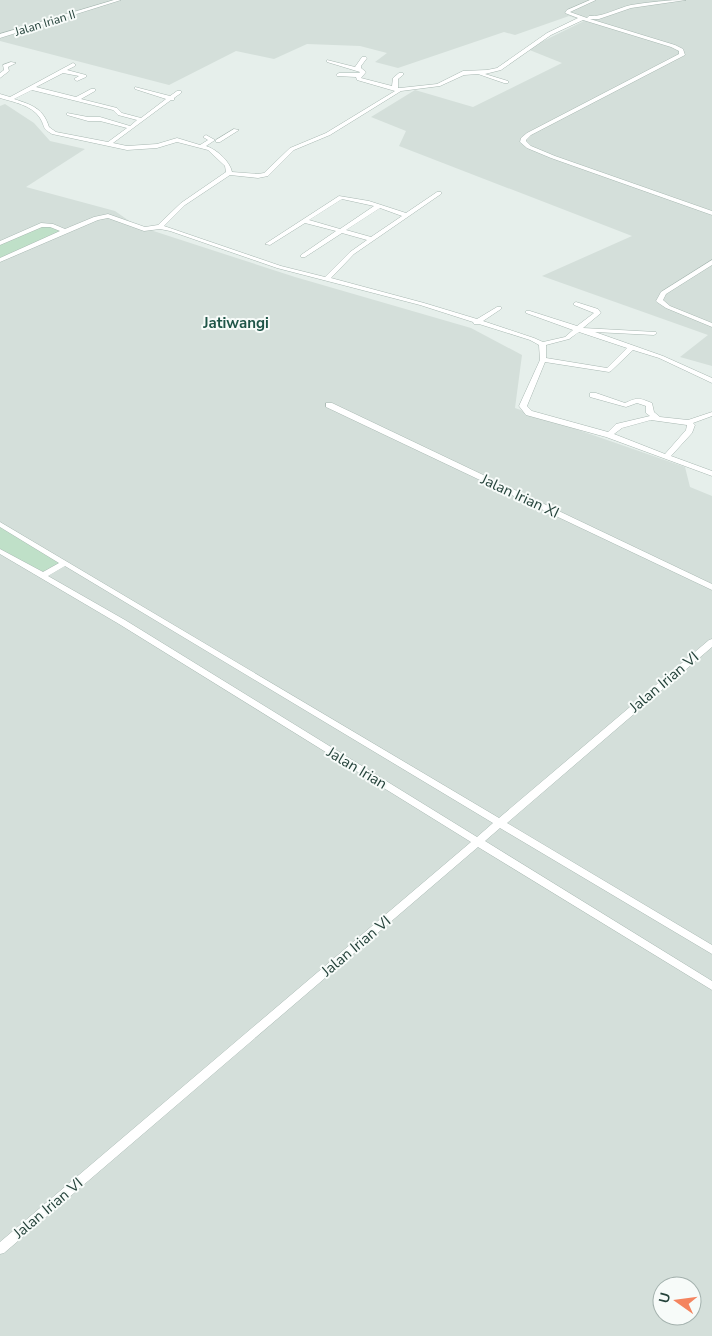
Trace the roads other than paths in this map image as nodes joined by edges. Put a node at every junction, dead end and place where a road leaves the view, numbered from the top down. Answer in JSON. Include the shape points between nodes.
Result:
{"nodes":[{"id":1,"x":119,"y":0,"type":"edge"},
{"id":2,"x":594,"y":0,"type":"edge"},
{"id":3,"x":684,"y":0,"type":"edge"},
{"id":4,"x":571,"y":15,"type":"junction"},
{"id":5,"x":582,"y":18,"type":"junction"},
{"id":6,"x":596,"y":18,"type":"junction"},
{"id":7,"x":0,"y":36,"type":"edge"},
{"id":8,"x":650,"y":38,"type":"junction"},
{"id":9,"x":364,"y":58,"type":"dead end"},
{"id":10,"x":329,"y":61,"type":"dead end"},
{"id":11,"x":13,"y":63,"type":"dead end"},
{"id":12,"x":74,"y":65,"type":"dead end"},
{"id":13,"x":2,"y":66,"type":"edge"},
{"id":14,"x":62,"y":71,"type":"junction"},
{"id":15,"x":359,"y":72,"type":"junction"},
{"id":16,"x":476,"y":72,"type":"junction"},
{"id":17,"x":401,"y":74,"type":"dead end"},
{"id":18,"x":339,"y":75,"type":"dead end"},
{"id":19,"x":0,"y":76,"type":"edge"},
{"id":20,"x":77,"y":80,"type":"dead end"},
{"id":21,"x":506,"y":82,"type":"dead end"},
{"id":22,"x":32,"y":88,"type":"junction"},
{"id":23,"x":137,"y":88,"type":"dead end"},
{"id":24,"x":398,"y":89,"type":"junction"},
{"id":25,"x":93,"y":90,"type":"dead end"},
{"id":26,"x":179,"y":92,"type":"dead end"},
{"id":27,"x":0,"y":96,"type":"edge"},
{"id":28,"x":12,"y":98,"type":"junction"},
{"id":29,"x":76,"y":99,"type":"junction"},
{"id":30,"x":172,"y":99,"type":"junction"},
{"id":31,"x":116,"y":100,"type":"dead end"},
{"id":32,"x":105,"y":106,"type":"junction"},
{"id":33,"x":69,"y":114,"type":"dead end"},
{"id":34,"x":143,"y":120,"type":"junction"},
{"id":35,"x":132,"y":128,"type":"junction"},
{"id":36,"x":236,"y":130,"type":"dead end"},
{"id":37,"x":206,"y":137,"type":"dead end"},
{"id":38,"x":218,"y":141,"type":"junction"},
{"id":39,"x":109,"y":144,"type":"junction"},
{"id":40,"x":202,"y":146,"type":"junction"},
{"id":41,"x":229,"y":173,"type":"junction"},
{"id":42,"x":439,"y":193,"type":"dead end"},
{"id":43,"x":379,"y":206,"type":"junction"},
{"id":44,"x":712,"y":213,"type":"edge"},
{"id":45,"x":406,"y":215,"type":"junction"},
{"id":46,"x":305,"y":221,"type":"junction"},
{"id":47,"x":160,"y":227,"type":"junction"},
{"id":48,"x":64,"y":231,"type":"junction"},
{"id":49,"x":341,"y":231,"type":"junction"},
{"id":50,"x":371,"y":239,"type":"junction"},
{"id":51,"x":0,"y":244,"type":"edge"},
{"id":52,"x":268,"y":244,"type":"dead end"},
{"id":53,"x":303,"y":256,"type":"dead end"},
{"id":54,"x":0,"y":260,"type":"edge"},
{"id":55,"x":712,"y":262,"type":"edge"},
{"id":56,"x":326,"y":280,"type":"junction"},
{"id":57,"x":576,"y":304,"type":"dead end"},
{"id":58,"x":498,"y":308,"type":"dead end"},
{"id":59,"x":528,"y":312,"type":"dead end"},
{"id":60,"x":476,"y":323,"type":"junction"},
{"id":61,"x":712,"y":325,"type":"edge"},
{"id":62,"x":582,"y":330,"type":"junction"},
{"id":63,"x":654,"y":333,"type":"dead end"},
{"id":64,"x":542,"y":344,"type":"junction"},
{"id":65,"x":630,"y":348,"type":"junction"},
{"id":66,"x":543,"y":360,"type":"junction"},
{"id":67,"x":712,"y":380,"type":"edge"},
{"id":68,"x":593,"y":395,"type":"dead end"},
{"id":69,"x":329,"y":405,"type":"dead end"},
{"id":70,"x":712,"y":414,"type":"edge"},
{"id":71,"x":657,"y":418,"type":"junction"},
{"id":72,"x":689,"y":422,"type":"junction"},
{"id":73,"x":609,"y":435,"type":"junction"},
{"id":74,"x":667,"y":456,"type":"junction"},
{"id":75,"x":712,"y":474,"type":"edge"},
{"id":76,"x":0,"y":524,"type":"edge"},
{"id":77,"x":0,"y":551,"type":"edge"},
{"id":78,"x":64,"y":563,"type":"junction"},
{"id":79,"x":42,"y":576,"type":"junction"},
{"id":80,"x":712,"y":587,"type":"edge"},
{"id":81,"x":712,"y":642,"type":"edge"},
{"id":82,"x":501,"y":824,"type":"junction"},
{"id":83,"x":478,"y":843,"type":"junction"},
{"id":84,"x":712,"y":950,"type":"edge"},
{"id":85,"x":712,"y":986,"type":"edge"},
{"id":86,"x":0,"y":1249,"type":"edge"}],
"edges":[{"from":1,"to":7,"type":"street","name":"Jalan Irian II"},
{"from":2,"to":4,"type":"street","via":[[568,10]]},
{"from":3,"to":6,"type":"street","via":[[621,9]]},
{"from":4,"to":5,"type":"street"},
{"from":4,"to":6,"type":"street"},
{"from":5,"to":8,"type":"street"},
{"from":5,"to":16,"type":"street","via":[[549,34],[499,69]]},
{"from":6,"to":8,"type":"street"},
{"from":8,"to":44,"type":"street","via":[[677,47],[682,55],[529,134],[523,142],[528,148]]},
{"from":9,"to":15,"type":"street","via":[[358,66]]},
{"from":10,"to":15,"type":"street"},
{"from":11,"to":13,"type":"street"},
{"from":12,"to":14,"type":"street"},
{"from":13,"to":19,"type":"street","via":[[7,70]]},
{"from":14,"to":20,"type":"street","via":[[84,76]]},
{"from":14,"to":22,"type":"street"},
{"from":15,"to":18,"type":"street"},
{"from":15,"to":24,"type":"street","via":[[359,79]]},
{"from":16,"to":21,"type":"street"},
{"from":16,"to":24,"type":"street","via":[[461,74],[438,85]]},
{"from":17,"to":24,"type":"street","via":[[395,79]]},
{"from":22,"to":28,"type":"street"},
{"from":22,"to":29,"type":"street"},
{"from":23,"to":30,"type":"street"},
{"from":24,"to":41,"type":"street","via":[[328,134],[292,149],[266,174]]},
{"from":25,"to":29,"type":"street"},
{"from":26,"to":30,"type":"street"},
{"from":27,"to":28,"type":"street"},
{"from":28,"to":39,"type":"street","via":[[32,107],[43,118],[46,128],[54,133]]},
{"from":29,"to":32,"type":"street"},
{"from":30,"to":34,"type":"street"},
{"from":31,"to":32,"type":"street"},
{"from":32,"to":34,"type":"street"},
{"from":33,"to":35,"type":"street"},
{"from":34,"to":35,"type":"street"},
{"from":35,"to":39,"type":"street"},
{"from":36,"to":38,"type":"street"},
{"from":37,"to":38,"type":"street"},
{"from":38,"to":40,"type":"street"},
{"from":39,"to":40,"type":"street","via":[[142,148],[177,140]]},
{"from":40,"to":41,"type":"street","via":[[228,166]]},
{"from":41,"to":47,"type":"street","via":[[183,204]]},
{"from":42,"to":45,"type":"street"},
{"from":43,"to":45,"type":"street"},
{"from":43,"to":46,"type":"street","via":[[341,197]]},
{"from":43,"to":49,"type":"street"},
{"from":45,"to":50,"type":"street"},
{"from":46,"to":49,"type":"street"},
{"from":46,"to":52,"type":"street"},
{"from":47,"to":48,"type":"street","via":[[144,229],[102,216]]},
{"from":47,"to":56,"type":"street"},
{"from":48,"to":51,"type":"street","via":[[41,225]]},
{"from":48,"to":54,"type":"street"},
{"from":49,"to":50,"type":"street"},
{"from":49,"to":53,"type":"street"},
{"from":50,"to":56,"type":"street"},
{"from":55,"to":61,"type":"street","via":[[663,293],[659,301],[668,308]]},
{"from":56,"to":60,"type":"street","via":[[422,304]]},
{"from":57,"to":62,"type":"street","via":[[598,312]]},
{"from":58,"to":60,"type":"street"},
{"from":59,"to":62,"type":"street"},
{"from":60,"to":64,"type":"street"},
{"from":62,"to":63,"type":"street"},
{"from":62,"to":64,"type":"street","via":[[562,340]]},
{"from":62,"to":65,"type":"street"},
{"from":64,"to":66,"type":"street"},
{"from":65,"to":66,"type":"street","via":[[609,370]]},
{"from":65,"to":67,"type":"street","via":[[661,357]]},
{"from":66,"to":73,"type":"street","via":[[525,410]]},
{"from":68,"to":71,"type":"street","via":[[626,405],[637,400],[644,402]]},
{"from":69,"to":80,"type":"street","name":"Jalan Irian XI"},
{"from":70,"to":72,"type":"street"},
{"from":71,"to":72,"type":"street"},
{"from":71,"to":73,"type":"street","via":[[619,426]]},
{"from":72,"to":74,"type":"street","via":[[689,431]]},
{"from":73,"to":74,"type":"street"},
{"from":74,"to":75,"type":"street"},
{"from":76,"to":78,"type":"street","name":"Jalan Irian"},
{"from":77,"to":79,"type":"street","name":"Jalan Irian"},
{"from":78,"to":79,"type":"street"},
{"from":78,"to":82,"type":"street","name":"Jalan Irian"},
{"from":79,"to":83,"type":"street","name":"Jalan Irian","via":[[122,622]]},
{"from":81,"to":82,"type":"street","name":"Jalan Irian VI"},
{"from":82,"to":83,"type":"street","name":"Jalan Irian VI"},
{"from":82,"to":84,"type":"street","name":"Jalan Irian"},
{"from":83,"to":85,"type":"street","name":"Jalan Irian"},
{"from":83,"to":86,"type":"street","name":"Jalan Irian VI"}]}
